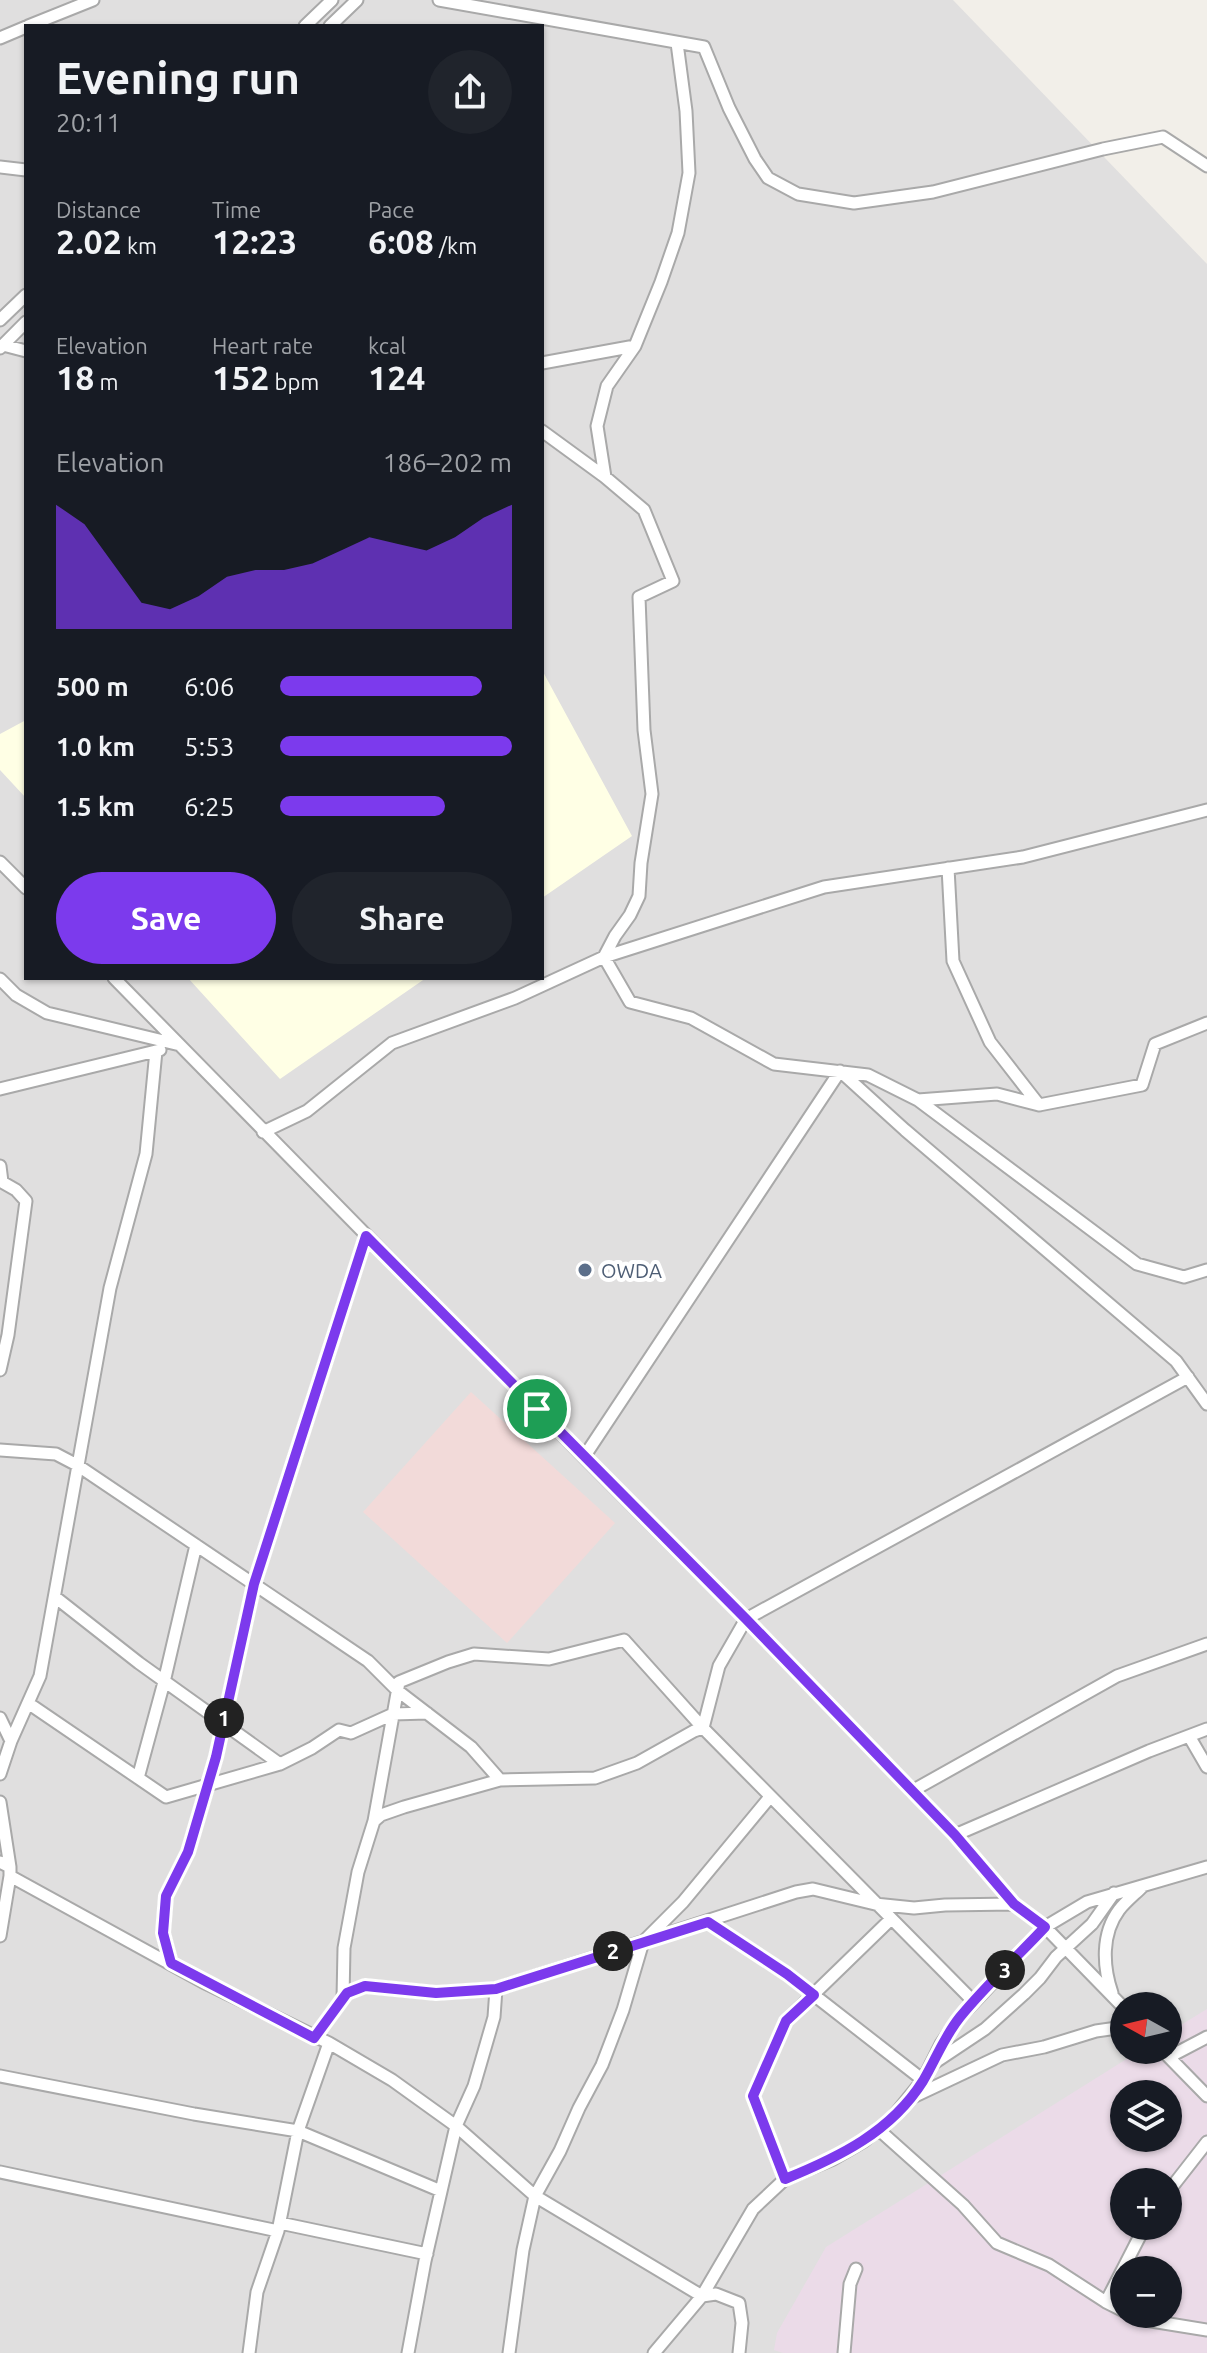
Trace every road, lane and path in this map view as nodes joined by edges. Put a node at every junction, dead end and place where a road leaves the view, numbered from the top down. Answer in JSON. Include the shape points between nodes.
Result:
{"nodes":[{"id":1,"x":93,"y":0,"type":"edge"},
{"id":2,"x":332,"y":0,"type":"edge"},
{"id":3,"x":357,"y":0,"type":"edge"},
{"id":4,"x":439,"y":0,"type":"edge"},
{"id":5,"x":32,"y":24,"type":"edge"},
{"id":6,"x":307,"y":24,"type":"edge"},
{"id":7,"x":332,"y":24,"type":"edge"},
{"id":8,"x":24,"y":27,"type":"edge"},
{"id":9,"x":0,"y":38,"type":"edge"},
{"id":10,"x":677,"y":43,"type":"junction"},
{"id":11,"x":1207,"y":166,"type":"edge"},
{"id":12,"x":0,"y":167,"type":"edge"},
{"id":13,"x":24,"y":170,"type":"edge"},
{"id":14,"x":24,"y":297,"type":"edge"},
{"id":15,"x":0,"y":320,"type":"edge"},
{"id":16,"x":24,"y":324,"type":"edge"},
{"id":17,"x":1,"y":344,"type":"edge"},
{"id":18,"x":635,"y":346,"type":"junction"},
{"id":19,"x":24,"y":350,"type":"edge"},
{"id":20,"x":544,"y":363,"type":"edge"},
{"id":21,"x":544,"y":432,"type":"edge"},
{"id":22,"x":605,"y":477,"type":"junction"},
{"id":23,"x":1207,"y":810,"type":"edge"},
{"id":24,"x":0,"y":862,"type":"edge"},
{"id":25,"x":948,"y":868,"type":"junction"},
{"id":26,"x":24,"y":886,"type":"edge"},
{"id":27,"x":604,"y":957,"type":"junction"},
{"id":28,"x":0,"y":979,"type":"edge"},
{"id":29,"x":116,"y":980,"type":"edge"},
{"id":30,"x":1207,"y":1023,"type":"edge"},
{"id":31,"x":180,"y":1045,"type":"junction"},
{"id":32,"x":156,"y":1051,"type":"junction"},
{"id":33,"x":840,"y":1071,"type":"junction"},
{"id":34,"x":0,"y":1089,"type":"edge"},
{"id":35,"x":918,"y":1100,"type":"junction"},
{"id":36,"x":1039,"y":1105,"type":"junction"},
{"id":37,"x":263,"y":1132,"type":"junction"},
{"id":38,"x":0,"y":1166,"type":"edge"},
{"id":39,"x":366,"y":1236,"type":"junction"},
{"id":40,"x":1207,"y":1270,"type":"edge"},
{"id":41,"x":0,"y":1370,"type":"edge"},
{"id":42,"x":1188,"y":1377,"type":"junction"},
{"id":43,"x":1207,"y":1404,"type":"edge"},
{"id":44,"x":0,"y":1450,"type":"edge"},
{"id":45,"x":584,"y":1457,"type":"junction"},
{"id":46,"x":77,"y":1465,"type":"junction"},
{"id":47,"x":196,"y":1545,"type":"junction"},
{"id":48,"x":254,"y":1584,"type":"junction"},
{"id":49,"x":55,"y":1597,"type":"junction"},
{"id":50,"x":746,"y":1619,"type":"junction"},
{"id":51,"x":1207,"y":1644,"type":"edge"},
{"id":52,"x":164,"y":1682,"type":"junction"},
{"id":53,"x":398,"y":1691,"type":"junction"},
{"id":54,"x":28,"y":1703,"type":"junction"},
{"id":55,"x":427,"y":1713,"type":"junction"},
{"id":56,"x":393,"y":1714,"type":"junction"},
{"id":57,"x":0,"y":1718,"type":"edge"},
{"id":58,"x":223,"y":1723,"type":"junction"},
{"id":59,"x":703,"y":1728,"type":"junction"},
{"id":60,"x":1207,"y":1729,"type":"edge"},
{"id":61,"x":1189,"y":1736,"type":"junction"},
{"id":62,"x":11,"y":1741,"type":"junction"},
{"id":63,"x":280,"y":1764,"type":"junction"},
{"id":64,"x":1207,"y":1767,"type":"edge"},
{"id":65,"x":0,"y":1774,"type":"edge"},
{"id":66,"x":138,"y":1778,"type":"junction"},
{"id":67,"x":500,"y":1780,"type":"junction"},
{"id":68,"x":208,"y":1784,"type":"junction"},
{"id":69,"x":912,"y":1791,"type":"junction"},
{"id":70,"x":770,"y":1797,"type":"junction"},
{"id":71,"x":0,"y":1802,"type":"edge"},
{"id":72,"x":374,"y":1821,"type":"junction"},
{"id":73,"x":955,"y":1835,"type":"junction"},
{"id":74,"x":1207,"y":1867,"type":"edge"},
{"id":75,"x":7,"y":1868,"type":"edge"},
{"id":76,"x":1146,"y":1883,"type":"junction"},
{"id":77,"x":1114,"y":1893,"type":"junction"},
{"id":78,"x":875,"y":1904,"type":"junction"},
{"id":79,"x":1014,"y":1904,"type":"junction"},
{"id":80,"x":891,"y":1919,"type":"junction"},
{"id":81,"x":708,"y":1922,"type":"junction"},
{"id":82,"x":1045,"y":1927,"type":"junction"},
{"id":83,"x":0,"y":1936,"type":"edge"},
{"id":84,"x":643,"y":1942,"type":"junction"},
{"id":85,"x":1066,"y":1948,"type":"junction"},
{"id":86,"x":171,"y":1963,"type":"junction"},
{"id":87,"x":496,"y":1989,"type":"junction"},
{"id":88,"x":1112,"y":1992,"type":"edge"},
{"id":89,"x":1110,"y":1994,"type":"edge"},
{"id":90,"x":814,"y":1995,"type":"junction"},
{"id":91,"x":343,"y":1998,"type":"junction"},
{"id":92,"x":974,"y":2002,"type":"junction"},
{"id":93,"x":1110,"y":2029,"type":"edge"},
{"id":94,"x":1207,"y":2037,"type":"edge"},
{"id":95,"x":314,"y":2038,"type":"junction"},
{"id":96,"x":329,"y":2043,"type":"junction"},
{"id":97,"x":1182,"y":2047,"type":"edge"},
{"id":98,"x":1176,"y":2064,"type":"edge"},
{"id":99,"x":931,"y":2065,"type":"junction"},
{"id":100,"x":0,"y":2076,"type":"edge"},
{"id":101,"x":923,"y":2080,"type":"junction"},
{"id":102,"x":1207,"y":2096,"type":"edge"},
{"id":103,"x":909,"y":2099,"type":"junction"},
{"id":104,"x":456,"y":2126,"type":"junction"},
{"id":105,"x":878,"y":2129,"type":"junction"},
{"id":106,"x":298,"y":2131,"type":"junction"},
{"id":107,"x":1207,"y":2142,"type":"edge"},
{"id":108,"x":0,"y":2172,"type":"edge"},
{"id":109,"x":1182,"y":2174,"type":"edge"},
{"id":110,"x":785,"y":2179,"type":"junction"},
{"id":111,"x":441,"y":2191,"type":"junction"},
{"id":112,"x":535,"y":2196,"type":"junction"},
{"id":113,"x":279,"y":2227,"type":"junction"},
{"id":114,"x":1138,"y":2240,"type":"edge"},
{"id":115,"x":427,"y":2254,"type":"junction"},
{"id":116,"x":856,"y":2269,"type":"dead end"},
{"id":117,"x":702,"y":2296,"type":"junction"},
{"id":118,"x":1106,"y":2302,"type":"junction"},
{"id":119,"x":1110,"y":2304,"type":"edge"},
{"id":120,"x":1182,"y":2326,"type":"edge"},
{"id":121,"x":1207,"y":2330,"type":"edge"},
{"id":122,"x":249,"y":2353,"type":"edge"},
{"id":123,"x":408,"y":2353,"type":"edge"},
{"id":124,"x":509,"y":2353,"type":"edge"},
{"id":125,"x":654,"y":2353,"type":"edge"},
{"id":126,"x":739,"y":2353,"type":"edge"},
{"id":127,"x":844,"y":2353,"type":"edge"}],
"edges":[{"from":1,"to":5,"type":"street"},
{"from":2,"to":6,"type":"street"},
{"from":3,"to":7,"type":"street"},
{"from":4,"to":10,"type":"street"},
{"from":8,"to":9,"type":"street"},
{"from":10,"to":11,"type":"street","via":[[704,47],[755,159],[768,178],[798,194],[854,203],[933,192],[1163,137]]},
{"from":10,"to":18,"type":"street","via":[[689,173],[678,233]]},
{"from":12,"to":13,"type":"street"},
{"from":14,"to":15,"type":"street"},
{"from":16,"to":17,"type":"street"},
{"from":17,"to":19,"type":"street"},
{"from":18,"to":20,"type":"street"},
{"from":18,"to":22,"type":"street","via":[[607,386],[597,426]]},
{"from":21,"to":22,"type":"street"},
{"from":22,"to":27,"type":"street","via":[[644,510],[673,581],[639,597],[652,794],[639,896]]},
{"from":23,"to":25,"type":"street","via":[[1023,857]]},
{"from":24,"to":26,"type":"street"},
{"from":25,"to":27,"type":"street","via":[[824,887]]},
{"from":25,"to":36,"type":"street","via":[[953,961],[990,1042]]},
{"from":27,"to":33,"type":"street","via":[[630,1002],[691,1018],[774,1064]]},
{"from":27,"to":37,"type":"street","via":[[515,998],[392,1043],[307,1111]]},
{"from":28,"to":31,"type":"street","via":[[47,1013]]},
{"from":29,"to":31,"type":"street"},
{"from":30,"to":36,"type":"street","via":[[1155,1044],[1142,1085]]},
{"from":31,"to":32,"type":"street"},
{"from":31,"to":37,"type":"street"},
{"from":32,"to":34,"type":"street"},
{"from":32,"to":46,"type":"street","via":[[146,1154],[110,1288]]},
{"from":33,"to":35,"type":"street","via":[[868,1075]]},
{"from":33,"to":42,"type":"street","via":[[1176,1361]]},
{"from":33,"to":45,"type":"street"},
{"from":35,"to":36,"type":"street","via":[[997,1094]]},
{"from":35,"to":40,"type":"street","via":[[1137,1264],[1184,1277]]},
{"from":37,"to":39,"type":"street"},
{"from":38,"to":41,"type":"street","via":[[2,1182],[26,1201]]},
{"from":39,"to":45,"type":"street"},
{"from":39,"to":48,"type":"street"},
{"from":42,"to":43,"type":"street"},
{"from":42,"to":50,"type":"street"},
{"from":44,"to":46,"type":"street","via":[[56,1454]]},
{"from":45,"to":50,"type":"street"},
{"from":46,"to":47,"type":"street"},
{"from":46,"to":49,"type":"street"},
{"from":47,"to":48,"type":"street"},
{"from":47,"to":52,"type":"street"},
{"from":48,"to":53,"type":"street","via":[[368,1661]]},
{"from":48,"to":58,"type":"street"},
{"from":49,"to":52,"type":"street"},
{"from":49,"to":54,"type":"street","via":[[40,1676]]},
{"from":50,"to":59,"type":"street","via":[[719,1666]]},
{"from":50,"to":69,"type":"street"},
{"from":51,"to":69,"type":"street","via":[[1117,1676]]},
{"from":52,"to":58,"type":"street"},
{"from":52,"to":66,"type":"street"},
{"from":53,"to":55,"type":"street"},
{"from":53,"to":56,"type":"street"},
{"from":53,"to":59,"type":"street","via":[[399,1682],[474,1654],[549,1659],[624,1640]]},
{"from":54,"to":62,"type":"street"},
{"from":54,"to":66,"type":"street"},
{"from":55,"to":56,"type":"street"},
{"from":55,"to":67,"type":"street","via":[[471,1747]]},
{"from":56,"to":63,"type":"street","via":[[351,1733],[339,1730]]},
{"from":56,"to":72,"type":"street"},
{"from":57,"to":62,"type":"street"},
{"from":58,"to":63,"type":"street"},
{"from":58,"to":68,"type":"street"},
{"from":59,"to":67,"type":"street","via":[[637,1763],[595,1778]]},
{"from":59,"to":70,"type":"street"},
{"from":60,"to":61,"type":"street"},
{"from":61,"to":64,"type":"street"},
{"from":61,"to":73,"type":"street"},
{"from":62,"to":65,"type":"street"},
{"from":63,"to":68,"type":"street"},
{"from":66,"to":68,"type":"street","via":[[166,1797]]},
{"from":67,"to":72,"type":"street","via":[[404,1807]]},
{"from":68,"to":86,"type":"street","via":[[188,1852],[166,1896],[163,1933]]},
{"from":69,"to":73,"type":"street"},
{"from":70,"to":78,"type":"street"},
{"from":70,"to":84,"type":"street"},
{"from":71,"to":75,"type":"street"},
{"from":72,"to":91,"type":"street","via":[[344,1948]]},
{"from":73,"to":79,"type":"street"},
{"from":74,"to":76,"type":"street"},
{"from":75,"to":83,"type":"street"},
{"from":75,"to":86,"type":"street"},
{"from":76,"to":77,"type":"street"},
{"from":76,"to":88,"type":"street","via":[[1117,1912],[1109,1933],[1105,1953]]},
{"from":77,"to":82,"type":"street"},
{"from":77,"to":85,"type":"street"},
{"from":78,"to":79,"type":"street"},
{"from":78,"to":80,"type":"street"},
{"from":78,"to":81,"type":"street","via":[[813,1889]]},
{"from":79,"to":82,"type":"street"},
{"from":80,"to":90,"type":"street"},
{"from":80,"to":92,"type":"street"},
{"from":81,"to":84,"type":"street"},
{"from":81,"to":90,"type":"street"},
{"from":82,"to":85,"type":"street"},
{"from":82,"to":92,"type":"street"},
{"from":84,"to":87,"type":"street"},
{"from":84,"to":112,"type":"street","via":[[602,2065]]},
{"from":85,"to":89,"type":"street"},
{"from":85,"to":99,"type":"street","via":[[985,2029]]},
{"from":86,"to":95,"type":"street"},
{"from":87,"to":91,"type":"street","via":[[436,1993],[365,1986]]},
{"from":87,"to":104,"type":"street","via":[[494,2017],[474,2086]]},
{"from":90,"to":101,"type":"street"},
{"from":90,"to":110,"type":"street","via":[[786,2021],[753,2096]]},
{"from":91,"to":95,"type":"street"},
{"from":92,"to":99,"type":"street"},
{"from":93,"to":103,"type":"street","via":[[1002,2055]]},
{"from":94,"to":97,"type":"street"},
{"from":95,"to":96,"type":"street"},
{"from":96,"to":104,"type":"street"},
{"from":96,"to":106,"type":"street"},
{"from":98,"to":102,"type":"street"},
{"from":99,"to":101,"type":"street"},
{"from":100,"to":106,"type":"street"},
{"from":101,"to":103,"type":"street"},
{"from":103,"to":105,"type":"street"},
{"from":104,"to":111,"type":"street"},
{"from":104,"to":112,"type":"street"},
{"from":105,"to":110,"type":"street","via":[[833,2159]]},
{"from":105,"to":118,"type":"street","via":[[997,2243],[1049,2265]]},
{"from":106,"to":111,"type":"street"},
{"from":106,"to":113,"type":"street"},
{"from":107,"to":109,"type":"street"},
{"from":108,"to":113,"type":"street"},
{"from":110,"to":117,"type":"street","via":[[753,2209]]},
{"from":111,"to":115,"type":"street"},
{"from":112,"to":117,"type":"street"},
{"from":112,"to":124,"type":"street"},
{"from":113,"to":115,"type":"street"},
{"from":113,"to":122,"type":"street","via":[[257,2292]]},
{"from":114,"to":118,"type":"street"},
{"from":115,"to":123,"type":"street"},
{"from":116,"to":127,"type":"street"},
{"from":117,"to":125,"type":"street"},
{"from":117,"to":126,"type":"street","via":[[716,2294],[739,2303]]},
{"from":118,"to":119,"type":"street"},
{"from":120,"to":121,"type":"street"}]}
